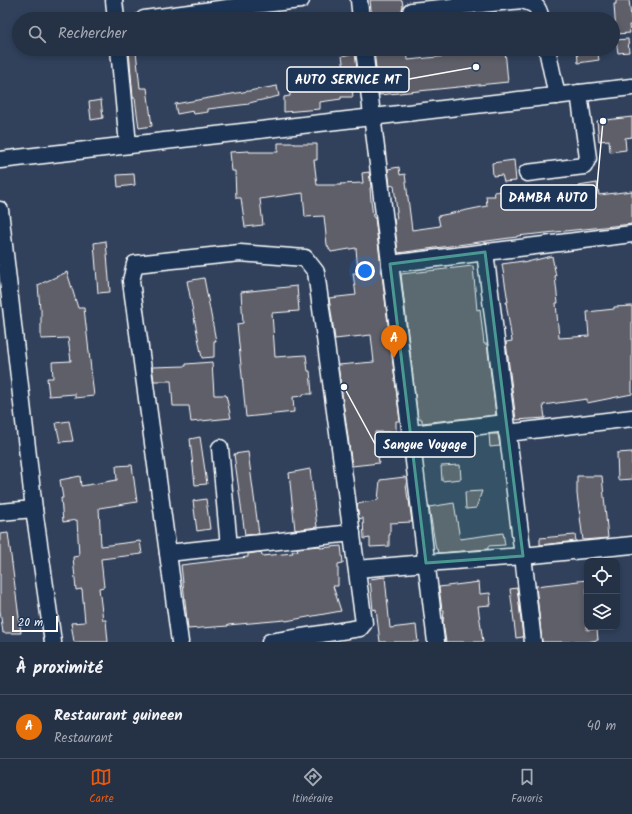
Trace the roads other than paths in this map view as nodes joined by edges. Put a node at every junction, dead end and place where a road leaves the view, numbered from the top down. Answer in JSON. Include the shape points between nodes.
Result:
{"nodes":[{"id":1,"x":114,"y":0,"type":"edge"},
{"id":2,"x":301,"y":0,"type":"edge"},
{"id":3,"x":359,"y":0,"type":"edge"},
{"id":4,"x":234,"y":3,"type":"edge"},
{"id":5,"x":115,"y":12,"type":"edge"},
{"id":6,"x":183,"y":12,"type":"edge"},
{"id":7,"x":360,"y":12,"type":"edge"},
{"id":8,"x":411,"y":12,"type":"dead end"},
{"id":9,"x":539,"y":12,"type":"edge"},
{"id":10,"x":120,"y":56,"type":"edge"},
{"id":11,"x":365,"y":56,"type":"edge"},
{"id":12,"x":548,"y":56,"type":"edge"},
{"id":13,"x":632,"y":88,"type":"edge"},
{"id":14,"x":579,"y":93,"type":"junction"},
{"id":15,"x":557,"y":96,"type":"junction"},
{"id":16,"x":373,"y":117,"type":"junction"},
{"id":17,"x":128,"y":145,"type":"junction"},
{"id":18,"x":0,"y":160,"type":"edge"},
{"id":19,"x":527,"y":173,"type":"dead end"},
{"id":20,"x":0,"y":210,"type":"edge"},
{"id":21,"x":632,"y":234,"type":"edge"},
{"id":22,"x":485,"y":252,"type":"junction"},
{"id":23,"x":390,"y":264,"type":"junction"},
{"id":24,"x":632,"y":418,"type":"edge"},
{"id":25,"x":507,"y":428,"type":"junction"},
{"id":26,"x":411,"y":434,"type":"junction"},
{"id":27,"x":220,"y":448,"type":"dead end"},
{"id":28,"x":34,"y":509,"type":"junction"},
{"id":29,"x":0,"y":512,"type":"edge"},
{"id":30,"x":352,"y":533,"type":"junction"},
{"id":31,"x":632,"y":545,"type":"edge"},
{"id":32,"x":229,"y":546,"type":"junction"},
{"id":33,"x":168,"y":553,"type":"junction"},
{"id":34,"x":523,"y":556,"type":"junction"},
{"id":35,"x":426,"y":563,"type":"junction"},
{"id":36,"x":357,"y":569,"type":"junction"},
{"id":37,"x":53,"y":642,"type":"edge"},
{"id":38,"x":180,"y":642,"type":"edge"},
{"id":39,"x":278,"y":642,"type":"edge"},
{"id":40,"x":436,"y":642,"type":"edge"},
{"id":41,"x":533,"y":642,"type":"edge"}],
"edges":[{"from":1,"to":5,"type":"street"},
{"from":2,"to":4,"type":"street"},
{"from":3,"to":7,"type":"street"},
{"from":4,"to":6,"type":"street"},
{"from":8,"to":9,"type":"street","via":[[522,0],[531,3]]},
{"from":10,"to":17,"type":"street"},
{"from":11,"to":16,"type":"street"},
{"from":12,"to":15,"type":"street"},
{"from":13,"to":14,"type":"street"},
{"from":14,"to":15,"type":"street"},
{"from":14,"to":19,"type":"street","via":[[588,158],[584,166]]},
{"from":15,"to":16,"type":"street"},
{"from":16,"to":17,"type":"street"},
{"from":16,"to":23,"type":"street"},
{"from":17,"to":18,"type":"street"},
{"from":20,"to":28,"type":"street"},
{"from":21,"to":22,"type":"street"},
{"from":22,"to":23,"type":"street"},
{"from":22,"to":25,"type":"street"},
{"from":23,"to":26,"type":"street"},
{"from":24,"to":25,"type":"street"},
{"from":25,"to":26,"type":"street"},
{"from":25,"to":34,"type":"street"},
{"from":26,"to":35,"type":"street"},
{"from":27,"to":32,"type":"street"},
{"from":28,"to":29,"type":"street"},
{"from":28,"to":37,"type":"street"},
{"from":30,"to":32,"type":"street"},
{"from":30,"to":33,"type":"street","via":[[316,272],[305,258],[240,253],[135,264],[131,281]]},
{"from":30,"to":36,"type":"street"},
{"from":31,"to":34,"type":"street"},
{"from":32,"to":33,"type":"street"},
{"from":33,"to":38,"type":"street"},
{"from":34,"to":35,"type":"street"},
{"from":34,"to":41,"type":"street"},
{"from":35,"to":36,"type":"street"},
{"from":35,"to":40,"type":"street"},
{"from":36,"to":39,"type":"street","via":[[364,623],[360,628]]}]}
